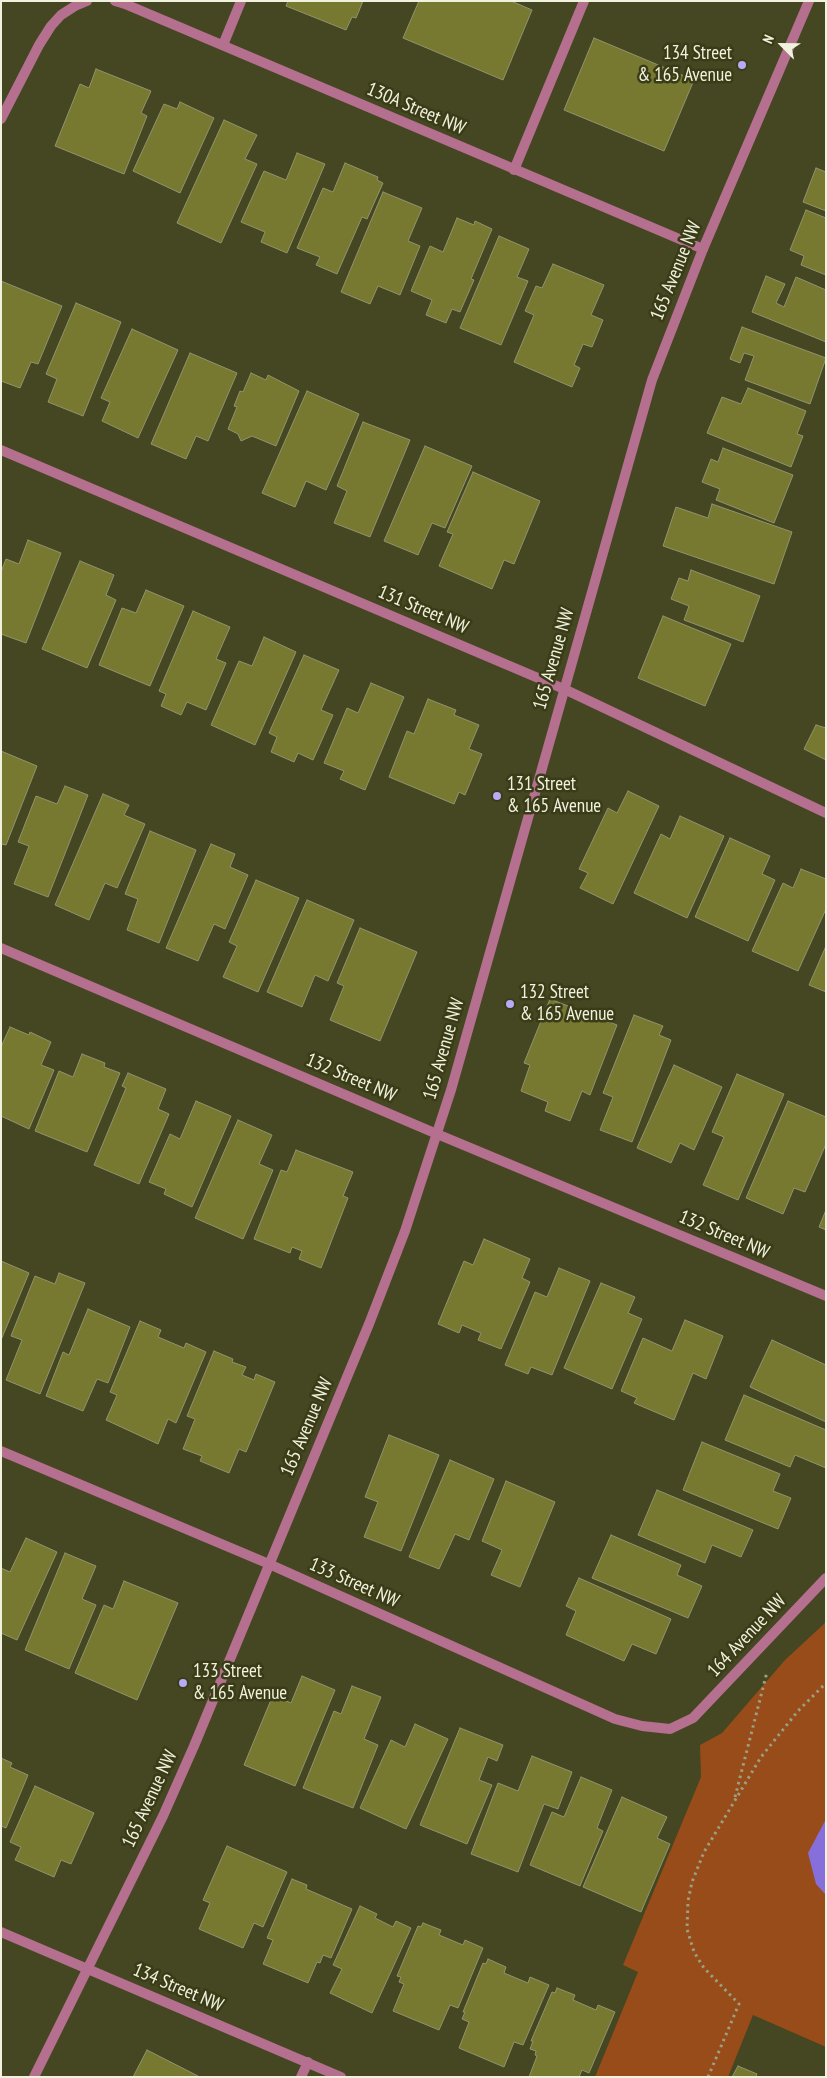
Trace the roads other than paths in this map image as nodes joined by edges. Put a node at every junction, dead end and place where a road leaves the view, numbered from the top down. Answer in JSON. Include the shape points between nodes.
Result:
{"nodes":[{"id":1,"x":115,"y":1,"type":"edge"},
{"id":2,"x":241,"y":1,"type":"edge"},
{"id":3,"x":584,"y":1,"type":"edge"},
{"id":4,"x":809,"y":1,"type":"edge"},
{"id":5,"x":85,"y":2,"type":"edge"},
{"id":6,"x":223,"y":45,"type":"junction"},
{"id":7,"x":1,"y":119,"type":"edge"},
{"id":8,"x":514,"y":170,"type":"junction"},
{"id":9,"x":703,"y":249,"type":"junction"},
{"id":10,"x":1,"y":450,"type":"edge"},
{"id":11,"x":564,"y":688,"type":"junction"},
{"id":12,"x":826,"y":813,"type":"edge"},
{"id":13,"x":1,"y":948,"type":"edge"},
{"id":14,"x":437,"y":1134,"type":"junction"},
{"id":15,"x":826,"y":1296,"type":"edge"},
{"id":16,"x":1,"y":1451,"type":"edge"},
{"id":17,"x":270,"y":1564,"type":"junction"},
{"id":18,"x":826,"y":1578,"type":"edge"},
{"id":19,"x":693,"y":1718,"type":"joint"},
{"id":20,"x":1,"y":1932,"type":"edge"},
{"id":21,"x":87,"y":1969,"type":"junction"},
{"id":22,"x":308,"y":2062,"type":"junction"},
{"id":23,"x":34,"y":2077,"type":"edge"},
{"id":24,"x":301,"y":2077,"type":"edge"},
{"id":25,"x":341,"y":2077,"type":"edge"}],
"edges":[{"from":1,"to":6,"type":"street","name":"130A Street NW"},
{"from":2,"to":6,"type":"street"},
{"from":3,"to":8,"type":"street"},
{"from":4,"to":9,"type":"street","name":"165 Avenue NW"},
{"from":5,"to":7,"type":"street","via":[[61,15],[51,26]]},
{"from":6,"to":8,"type":"street","name":"130A Street NW"},
{"from":8,"to":9,"type":"street","name":"130A Street NW"},
{"from":9,"to":11,"type":"street","name":"165 Avenue NW","via":[[652,380]]},
{"from":10,"to":11,"type":"street","name":"131 Street NW"},
{"from":11,"to":12,"type":"street","name":"131 Street NW"},
{"from":11,"to":14,"type":"street","name":"165 Avenue NW"},
{"from":13,"to":14,"type":"street","name":"132 Street NW"},
{"from":14,"to":15,"type":"street","name":"132 Street NW"},
{"from":14,"to":17,"type":"street","name":"165 Avenue NW","via":[[392,1267]]},
{"from":16,"to":17,"type":"street","name":"133 Street NW"},
{"from":17,"to":19,"type":"street","name":"133 Street NW","via":[[615,1719],[670,1729]]},
{"from":17,"to":21,"type":"street","name":"165 Avenue NW","via":[[178,1782]]},
{"from":18,"to":19,"type":"street","name":"164 Avenue NW"},
{"from":20,"to":21,"type":"street","name":"134 Street NW"},
{"from":21,"to":22,"type":"street","name":"134 Street NW"},
{"from":21,"to":23,"type":"street","name":"165 Avenue NW"},
{"from":22,"to":24,"type":"street"},
{"from":22,"to":25,"type":"street","name":"134 Street NW"}]}
